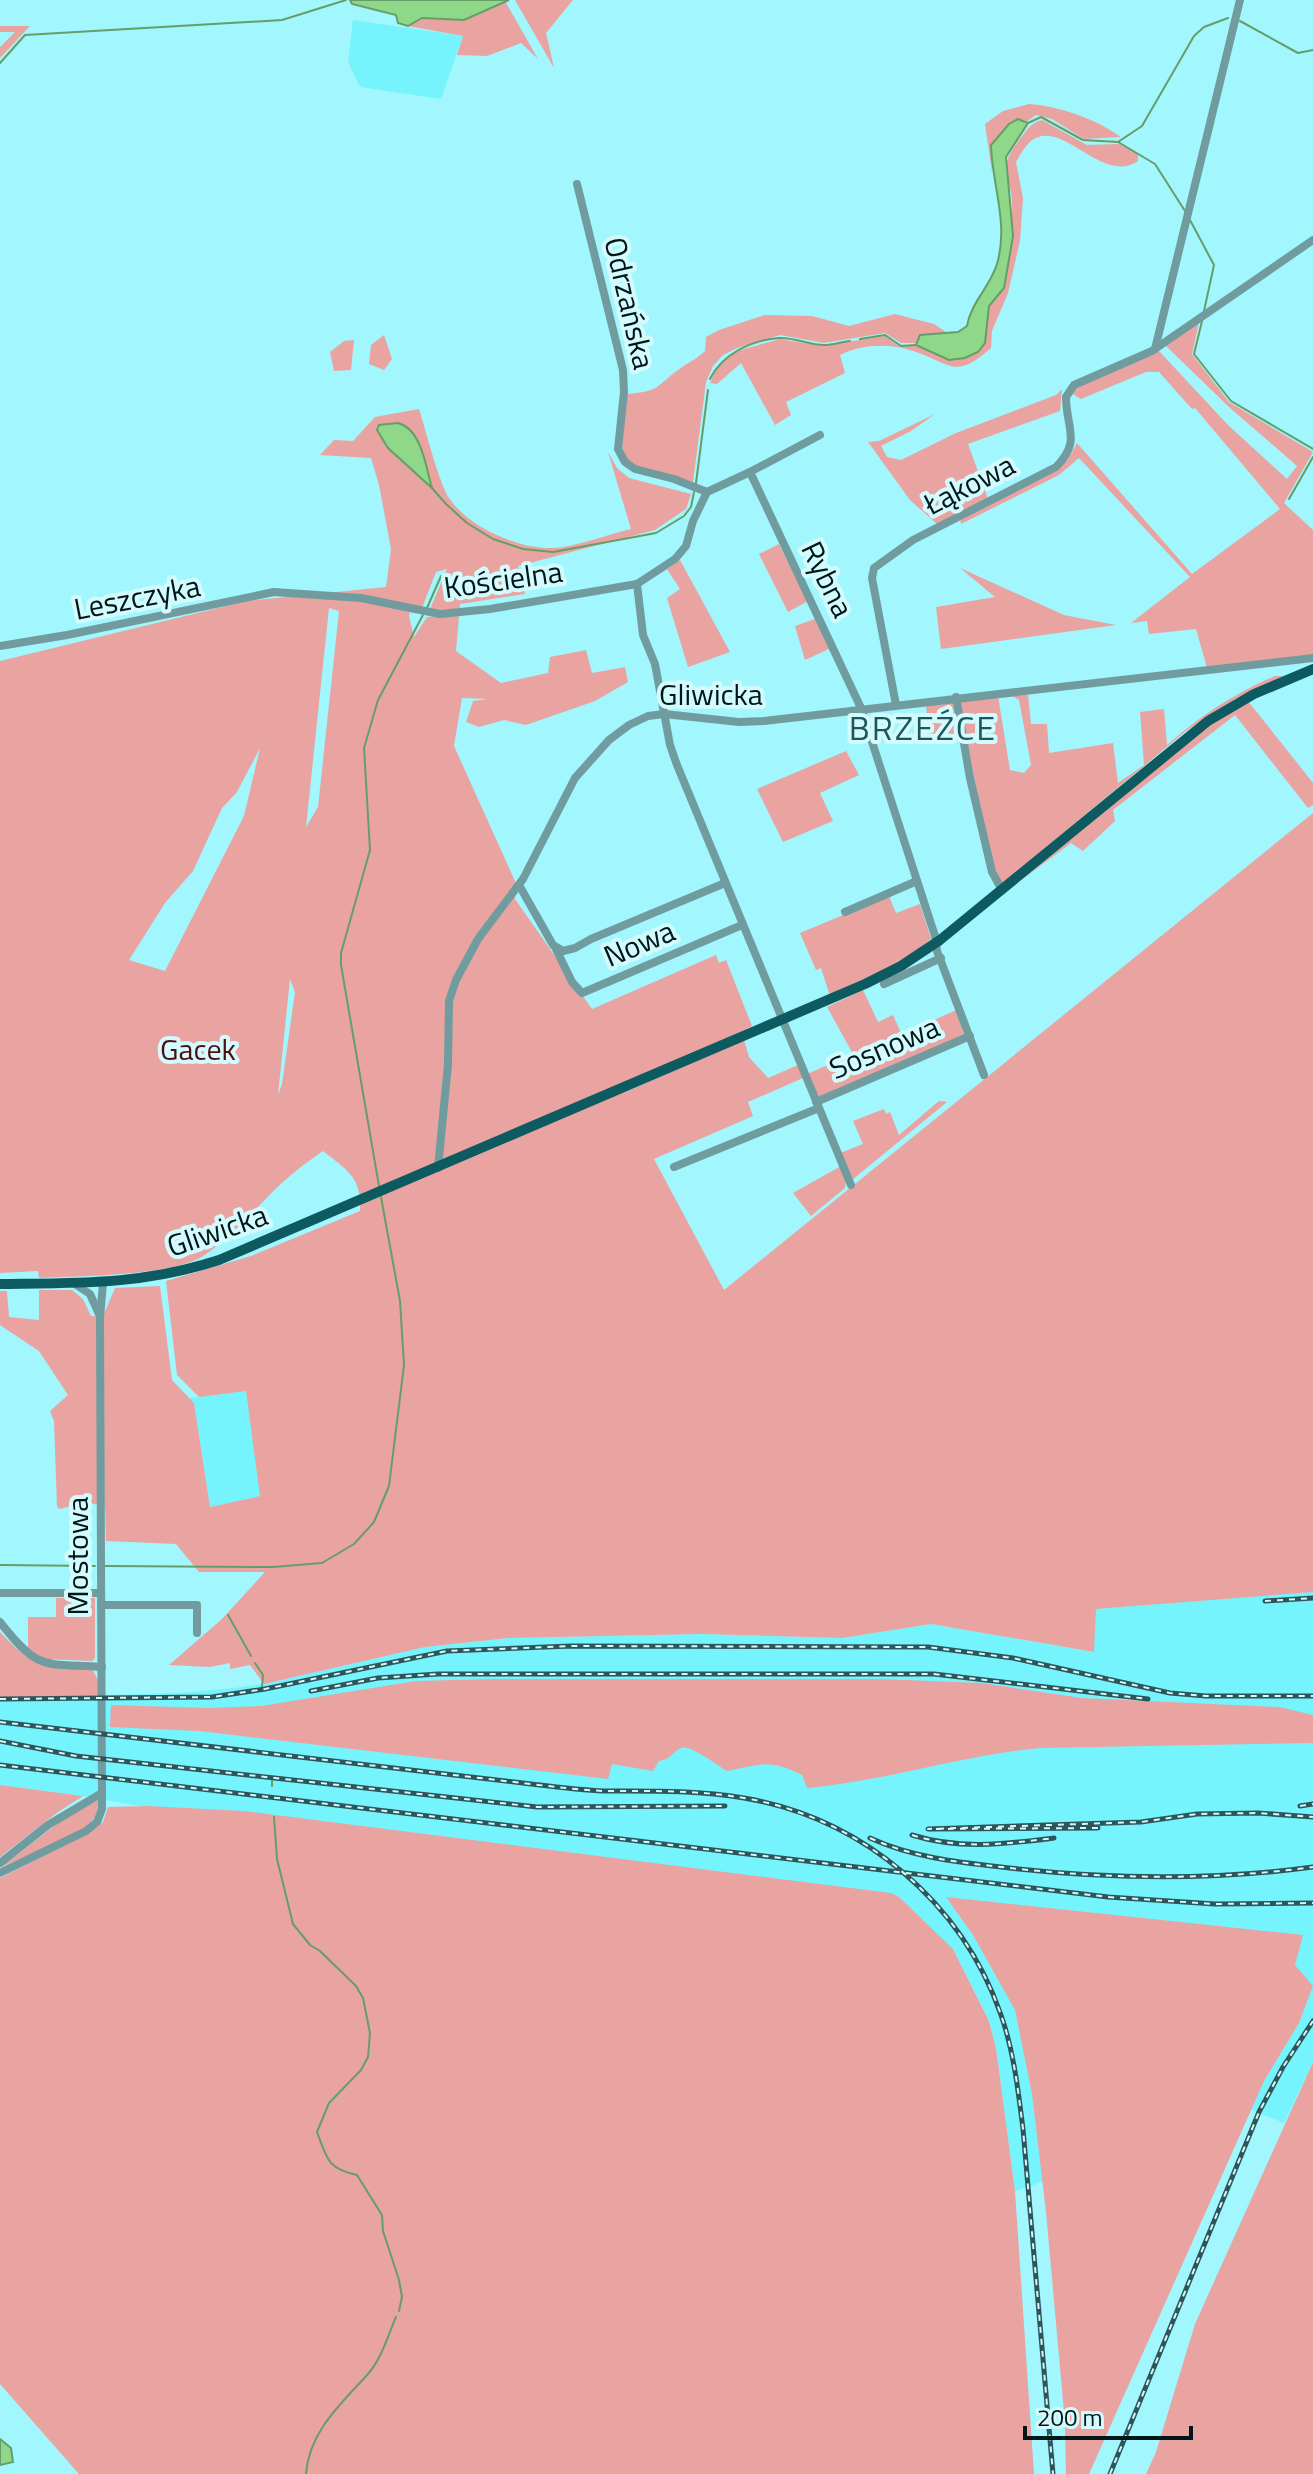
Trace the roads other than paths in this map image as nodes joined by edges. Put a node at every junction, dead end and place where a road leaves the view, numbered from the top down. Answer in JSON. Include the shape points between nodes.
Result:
{"nodes":[{"id":1,"x":1240,"y":0,"type":"edge"},
{"id":2,"x":577,"y":184,"type":"dead end"},
{"id":3,"x":1313,"y":240,"type":"edge"},
{"id":4,"x":1154,"y":350,"type":"junction"},
{"id":5,"x":820,"y":435,"type":"dead end"},
{"id":6,"x":750,"y":472,"type":"junction"},
{"id":7,"x":707,"y":492,"type":"junction"},
{"id":8,"x":637,"y":584,"type":"junction"},
{"id":9,"x":282,"y":592,"type":"joint"},
{"id":10,"x":0,"y":646,"type":"edge"},
{"id":11,"x":1313,"y":658,"type":"edge"},
{"id":12,"x":1292,"y":660,"type":"junction"},
{"id":13,"x":1313,"y":669,"type":"edge"},
{"id":14,"x":1296,"y":675,"type":"junction"},
{"id":15,"x":956,"y":697,"type":"junction"},
{"id":16,"x":896,"y":705,"type":"junction"},
{"id":17,"x":861,"y":708,"type":"junction"},
{"id":18,"x":664,"y":714,"type":"junction"},
{"id":19,"x":917,"y":881,"type":"junction"},
{"id":20,"x":725,"y":883,"type":"junction"},
{"id":21,"x":519,"y":885,"type":"junction"},
{"id":22,"x":1002,"y":890,"type":"junction"},
{"id":23,"x":511,"y":897,"type":"junction"},
{"id":24,"x":526,"y":899,"type":"junction"},
{"id":25,"x":845,"y":912,"type":"dead end"},
{"id":26,"x":742,"y":925,"type":"junction"},
{"id":27,"x":936,"y":943,"type":"junction"},
{"id":28,"x":575,"y":948,"type":"junction"},
{"id":29,"x":556,"y":949,"type":"junction"},
{"id":30,"x":941,"y":958,"type":"junction"},
{"id":31,"x":567,"y":969,"type":"junction"},
{"id":32,"x":884,"y":984,"type":"dead end"},
{"id":33,"x":783,"y":1020,"type":"junction"},
{"id":34,"x":970,"y":1036,"type":"junction"},
{"id":35,"x":984,"y":1075,"type":"dead end"},
{"id":36,"x":818,"y":1105,"type":"junction"},
{"id":37,"x":674,"y":1167,"type":"dead end"},
{"id":38,"x":438,"y":1168,"type":"junction"},
{"id":39,"x":851,"y":1185,"type":"dead end"},
{"id":40,"x":102,"y":1283,"type":"junction"},
{"id":41,"x":0,"y":1284,"type":"edge"},
{"id":42,"x":75,"y":1284,"type":"junction"},
{"id":43,"x":95,"y":1300,"type":"junction"},
{"id":44,"x":100,"y":1318,"type":"junction"},
{"id":45,"x":0,"y":1593,"type":"edge"},
{"id":46,"x":101,"y":1593,"type":"junction"},
{"id":47,"x":101,"y":1605,"type":"junction"},
{"id":48,"x":0,"y":1622,"type":"edge"},
{"id":49,"x":197,"y":1633,"type":"dead end"},
{"id":50,"x":102,"y":1667,"type":"junction"},
{"id":51,"x":102,"y":1793,"type":"junction"},
{"id":52,"x":0,"y":1863,"type":"edge"},
{"id":53,"x":0,"y":1873,"type":"edge"}],
"edges":[{"from":1,"to":4,"type":"street"},
{"from":2,"to":7,"type":"street","name":"Odrzańska","via":[[623,370],[618,449],[635,469]]},
{"from":3,"to":4,"type":"street"},
{"from":4,"to":16,"type":"street","name":"Łąkowa","via":[[1068,391],[1073,437],[1056,467],[913,540],[874,568]]},
{"from":5,"to":6,"type":"street"},
{"from":6,"to":7,"type":"street"},
{"from":6,"to":17,"type":"street","name":"Rybna"},
{"from":7,"to":8,"type":"street","via":[[686,546]]},
{"from":8,"to":9,"type":"street","name":"Kościelna","via":[[490,609],[425,612],[361,598]]},
{"from":8,"to":18,"type":"street","via":[[643,635],[655,664]]},
{"from":9,"to":10,"type":"street","name":"Leszczyka"},
{"from":11,"to":12,"type":"street","name":"Gliwicka"},
{"from":12,"to":14,"type":"street"},
{"from":12,"to":15,"type":"street","name":"Gliwicka"},
{"from":13,"to":14,"type":"main road","name":"Gliwicka"},
{"from":14,"to":22,"type":"main road","name":"Gliwicka","via":[[1200,727]]},
{"from":15,"to":16,"type":"street","name":"Gliwicka"},
{"from":15,"to":22,"type":"street","via":[[992,872]]},
{"from":16,"to":17,"type":"street","name":"Gliwicka"},
{"from":17,"to":18,"type":"street","name":"Gliwicka","via":[[739,722]]},
{"from":17,"to":19,"type":"street","name":"Rybna"},
{"from":18,"to":20,"type":"street","via":[[677,765]]},
{"from":18,"to":21,"type":"street","name":"Gliwicka","via":[[629,725],[588,761]]},
{"from":19,"to":25,"type":"street"},
{"from":19,"to":27,"type":"street","name":"Rybna"},
{"from":20,"to":26,"type":"street"},
{"from":20,"to":28,"type":"street","name":"Nowa"},
{"from":21,"to":23,"type":"street","name":"Gliwicka"},
{"from":21,"to":24,"type":"street","name":"Nowa"},
{"from":22,"to":27,"type":"main road","name":"Gliwicka"},
{"from":23,"to":24,"type":"street"},
{"from":23,"to":38,"type":"street","name":"Gliwicka","via":[[465,960],[449,1001]]},
{"from":24,"to":29,"type":"street","name":"Nowa"},
{"from":26,"to":31,"type":"street","name":"Nowa","via":[[582,993]]},
{"from":26,"to":33,"type":"street"},
{"from":27,"to":30,"type":"street","name":"Rybna"},
{"from":27,"to":33,"type":"main road","name":"Gliwicka","via":[[874,980]]},
{"from":28,"to":29,"type":"street","name":"Nowa"},
{"from":28,"to":31,"type":"street","name":"Nowa"},
{"from":29,"to":31,"type":"street","name":"Nowa"},
{"from":30,"to":32,"type":"street"},
{"from":30,"to":34,"type":"street","name":"Rybna"},
{"from":33,"to":36,"type":"street"},
{"from":33,"to":38,"type":"main road","name":"Gliwicka"},
{"from":34,"to":35,"type":"street","name":"Rybna"},
{"from":34,"to":36,"type":"street","name":"Sosnowa"},
{"from":36,"to":37,"type":"street"},
{"from":36,"to":39,"type":"street"},
{"from":38,"to":40,"type":"main road","name":"Gliwicka","via":[[219,1260]]},
{"from":40,"to":42,"type":"main road","name":"Gliwicka"},
{"from":40,"to":43,"type":"street","via":[[96,1287]]},
{"from":40,"to":44,"type":"street","name":"Mostowa"},
{"from":41,"to":42,"type":"main road","name":"Gliwicka"},
{"from":42,"to":43,"type":"street"},
{"from":43,"to":44,"type":"street","name":"Mostowa"},
{"from":44,"to":46,"type":"street","name":"Mostowa"},
{"from":45,"to":46,"type":"street"},
{"from":46,"to":47,"type":"street","name":"Mostowa"},
{"from":47,"to":49,"type":"street","via":[[197,1605]]},
{"from":47,"to":50,"type":"street","name":"Mostowa"},
{"from":48,"to":50,"type":"street","via":[[40,1662]]},
{"from":50,"to":51,"type":"street","name":"Mostowa"},
{"from":51,"to":52,"type":"street","via":[[48,1825]]},
{"from":51,"to":53,"type":"street","name":"Mostowa","via":[[100,1816],[92,1828]]}]}
